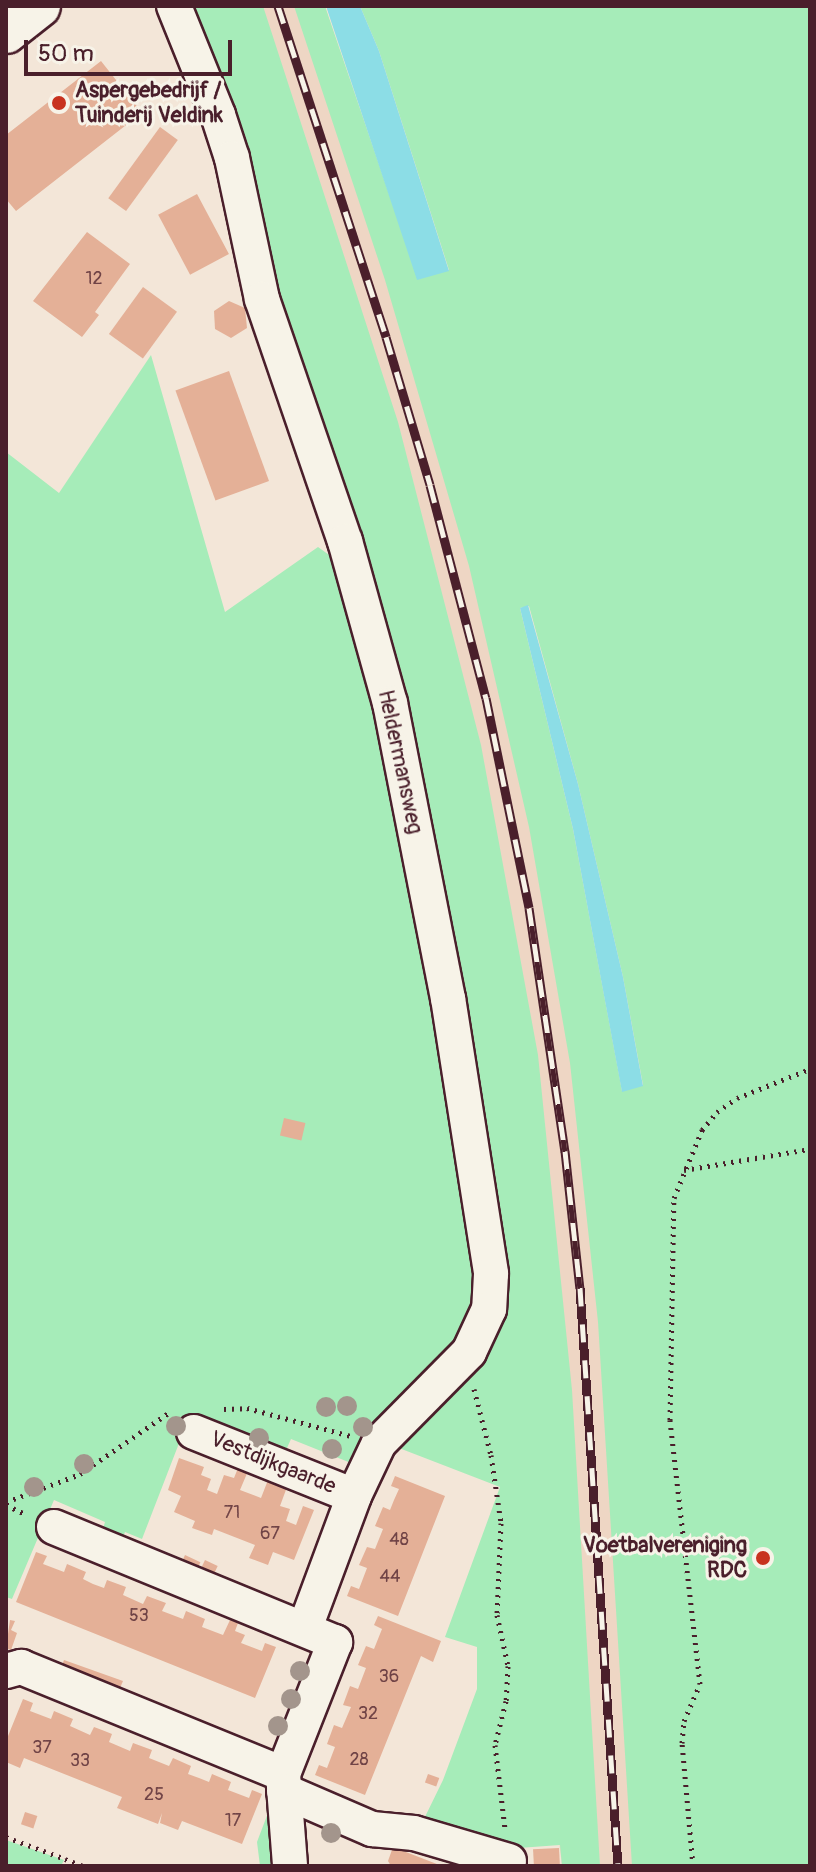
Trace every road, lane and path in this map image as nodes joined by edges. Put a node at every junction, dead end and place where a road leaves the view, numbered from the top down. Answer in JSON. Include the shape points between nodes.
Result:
{"nodes":[{"id":1,"x":39,"y":6,"type":"edge"},
{"id":2,"x":174,"y":6,"type":"edge"},
{"id":3,"x":6,"y":32,"type":"edge"},
{"id":4,"x":810,"y":1069,"type":"edge"},
{"id":5,"x":810,"y":1149,"type":"edge"},
{"id":6,"x":683,"y":1170,"type":"junction"},
{"id":7,"x":469,"y":1352,"type":"junction"},
{"id":8,"x":194,"y":1432,"type":"dead end"},
{"id":9,"x":354,"y":1496,"type":"junction"},
{"id":10,"x":54,"y":1527,"type":"dead end"},
{"id":11,"x":305,"y":1628,"type":"junction"},
{"id":12,"x":6,"y":1671,"type":"edge"},
{"id":13,"x":283,"y":1782,"type":"junction"},
{"id":14,"x":6,"y":1837,"type":"edge"},
{"id":15,"x":65,"y":1859,"type":"junction"},
{"id":16,"x":509,"y":1861,"type":"joint"},
{"id":17,"x":62,"y":1866,"type":"edge"},
{"id":18,"x":83,"y":1866,"type":"edge"},
{"id":19,"x":290,"y":1866,"type":"edge"},
{"id":20,"x":693,"y":1866,"type":"edge"}],
"edges":[{"from":1,"to":3,"type":"street"},
{"from":2,"to":7,"type":"street","name":"Heldermansweg","via":[[227,144],[262,299],[345,541],[390,703],[448,998],[491,1274],[489,1309]]},
{"from":4,"to":6,"type":"path","via":[[737,1098],[717,1112]]},
{"from":5,"to":6,"type":"path"},
{"from":6,"to":20,"type":"path","via":[[674,1198],[670,1420],[700,1684],[684,1721],[682,1743]]},
{"from":7,"to":9,"type":"street","name":"Heldermansweg","via":[[379,1443]]},
{"from":7,"to":16,"type":"path","via":[[501,1523],[497,1615],[508,1666],[495,1745]]},
{"from":8,"to":9,"type":"street","name":"Vestdijkgaarde"},
{"from":9,"to":11,"type":"street","name":"Vestdijkgaarde"},
{"from":10,"to":11,"type":"street"},
{"from":11,"to":13,"type":"street","via":[[335,1642]]},
{"from":12,"to":13,"type":"street","via":[[21,1667]]},
{"from":13,"to":16,"type":"street","via":[[372,1829],[414,1833]]},
{"from":13,"to":19,"type":"street"},
{"from":14,"to":15,"type":"path"},
{"from":15,"to":17,"type":"path"},
{"from":15,"to":18,"type":"path"}]}
